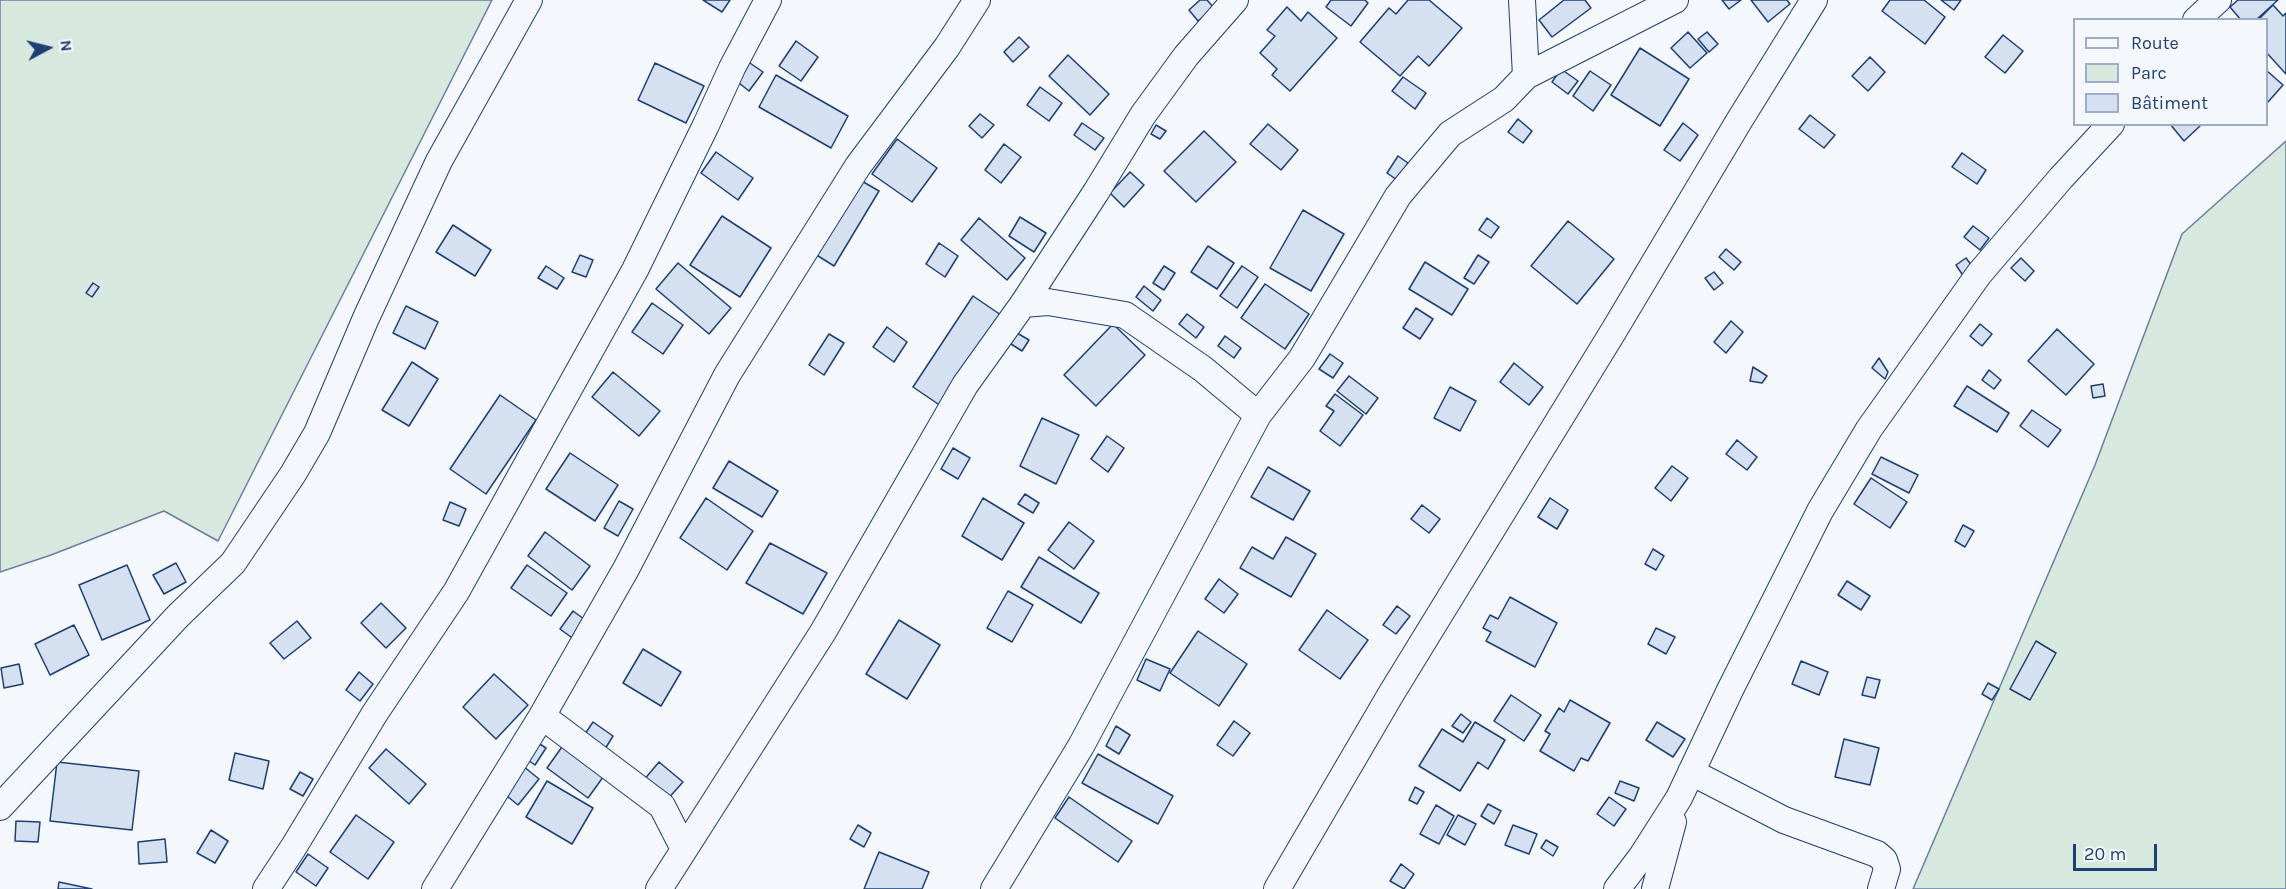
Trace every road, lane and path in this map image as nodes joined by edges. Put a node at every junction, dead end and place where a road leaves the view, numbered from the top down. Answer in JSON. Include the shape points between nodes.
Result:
{"nodes":[{"id":1,"x":529,"y":0,"type":"edge"},
{"id":2,"x":768,"y":0,"type":"edge"},
{"id":3,"x":977,"y":0,"type":"edge"},
{"id":4,"x":1235,"y":0,"type":"edge"},
{"id":5,"x":1522,"y":0,"type":"edge"},
{"id":6,"x":1675,"y":0,"type":"edge"},
{"id":7,"x":1814,"y":0,"type":"edge"},
{"id":8,"x":2218,"y":0,"type":"edge"},
{"id":9,"x":2198,"y":18,"type":"edge"},
{"id":10,"x":1526,"y":76,"type":"junction"},
{"id":11,"x":2109,"y":126,"type":"edge"},
{"id":12,"x":1023,"y":304,"type":"junction"},
{"id":13,"x":1258,"y":416,"type":"junction"},
{"id":14,"x":542,"y":716,"type":"junction"},
{"id":15,"x":1690,"y":772,"type":"junction"},
{"id":16,"x":1679,"y":798,"type":"junction"},
{"id":17,"x":0,"y":807,"type":"edge"},
{"id":18,"x":684,"y":849,"type":"junction"},
{"id":19,"x":266,"y":889,"type":"edge"},
{"id":20,"x":435,"y":889,"type":"edge"},
{"id":21,"x":659,"y":889,"type":"edge"},
{"id":22,"x":994,"y":889,"type":"edge"},
{"id":23,"x":1277,"y":889,"type":"edge"},
{"id":24,"x":1617,"y":889,"type":"edge"},
{"id":25,"x":1655,"y":889,"type":"edge"},
{"id":26,"x":1881,"y":889,"type":"edge"}],
"edges":[{"from":1,"to":17,"type":"street","via":[[439,161],[317,433],[292,474],[233,563],[178,616]]},
{"from":2,"to":19,"type":"street","via":[[635,270],[456,592],[375,713]]},
{"from":3,"to":14,"type":"street","via":[[947,47],[858,166],[727,375],[626,569]]},
{"from":4,"to":12,"type":"street","via":[[1186,56],[1143,115]]},
{"from":5,"to":10,"type":"street"},
{"from":6,"to":10,"type":"street"},
{"from":7,"to":23,"type":"street","via":[[1390,694]]},
{"from":8,"to":9,"type":"street"},
{"from":10,"to":13,"type":"street","via":[[1504,99],[1450,134],[1398,196],[1302,358]]},
{"from":11,"to":15,"type":"street","via":[[1979,274],[1869,429],[1820,511]]},
{"from":12,"to":13,"type":"street","via":[[1048,302],[1125,315],[1203,369]]},
{"from":12,"to":18,"type":"street","via":[[965,385],[823,632]]},
{"from":13,"to":22,"type":"street","via":[[1081,746]]},
{"from":14,"to":18,"type":"street","via":[[662,806]]},
{"from":14,"to":20,"type":"street"},
{"from":15,"to":16,"type":"street"},
{"from":15,"to":26,"type":"street","via":[[1784,820],[1877,854],[1887,869]]},
{"from":16,"to":24,"type":"street"},
{"from":16,"to":25,"type":"street"},
{"from":18,"to":21,"type":"street"}]}
